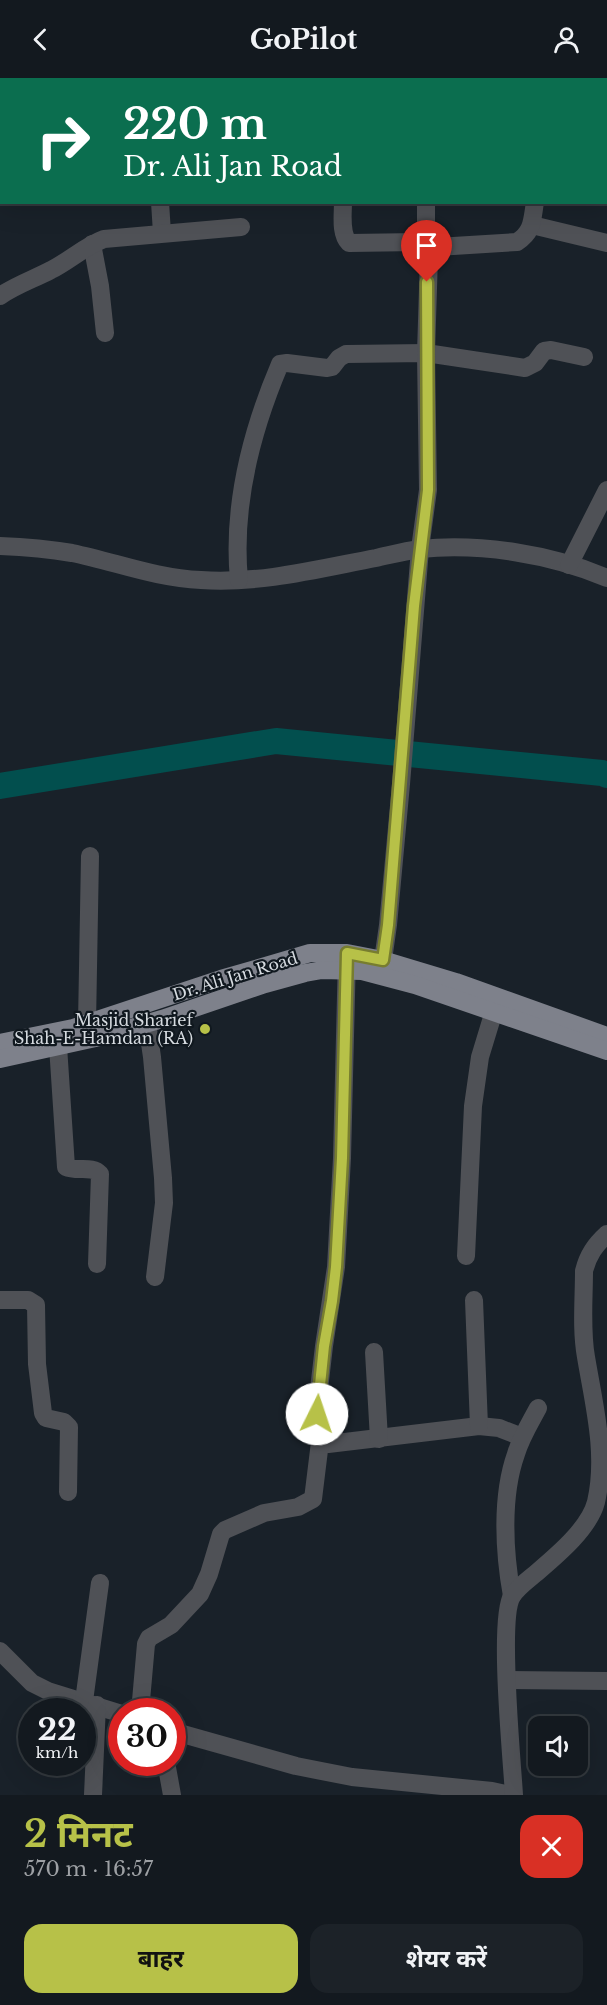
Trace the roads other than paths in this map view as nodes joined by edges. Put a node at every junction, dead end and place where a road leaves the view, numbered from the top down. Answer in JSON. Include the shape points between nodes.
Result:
{"nodes":[{"id":1,"x":160,"y":204,"type":"edge"},
{"id":2,"x":343,"y":204,"type":"edge"},
{"id":3,"x":426,"y":204,"type":"edge"},
{"id":4,"x":535,"y":204,"type":"edge"},
{"id":5,"x":532,"y":225,"type":"junction"},
{"id":6,"x":241,"y":227,"type":"dead end"},
{"id":7,"x":162,"y":233,"type":"junction"},
{"id":8,"x":607,"y":243,"type":"edge"},
{"id":9,"x":92,"y":244,"type":"junction"},
{"id":10,"x":430,"y":246,"type":"junction"},
{"id":11,"x":0,"y":273,"type":"edge"},
{"id":12,"x":4,"y":293,"type":"edge"},
{"id":13,"x":105,"y":333,"type":"dead end"},
{"id":14,"x":426,"y":353,"type":"junction"},
{"id":15,"x":585,"y":357,"type":"dead end"},
{"id":16,"x":607,"y":490,"type":"edge"},
{"id":17,"x":0,"y":546,"type":"edge"},
{"id":18,"x":420,"y":549,"type":"junction"},
{"id":19,"x":569,"y":565,"type":"junction"},
{"id":20,"x":607,"y":578,"type":"edge"},
{"id":21,"x":239,"y":580,"type":"junction"},
{"id":22,"x":90,"y":856,"type":"dead end"},
{"id":23,"x":383,"y":960,"type":"junction"},
{"id":24,"x":347,"y":962,"type":"junction"},
{"id":25,"x":494,"y":1011,"type":"junction"},
{"id":26,"x":87,"y":1023,"type":"junction"},
{"id":27,"x":147,"y":1023,"type":"junction"},
{"id":28,"x":607,"y":1036,"type":"edge"},
{"id":29,"x":0,"y":1043,"type":"edge"},
{"id":30,"x":58,"y":1046,"type":"junction"},
{"id":31,"x":607,"y":1051,"type":"edge"},
{"id":32,"x":0,"y":1059,"type":"edge"},
{"id":33,"x":607,"y":1234,"type":"edge"},
{"id":34,"x":466,"y":1256,"type":"dead end"},
{"id":35,"x":97,"y":1264,"type":"dead end"},
{"id":36,"x":155,"y":1277,"type":"dead end"},
{"id":37,"x":0,"y":1300,"type":"edge"},
{"id":38,"x":474,"y":1300,"type":"dead end"},
{"id":39,"x":374,"y":1352,"type":"dead end"},
{"id":40,"x":599,"y":1379,"type":"edge"},
{"id":41,"x":538,"y":1408,"type":"dead end"},
{"id":42,"x":479,"y":1426,"type":"junction"},
{"id":43,"x":522,"y":1437,"type":"junction"},
{"id":44,"x":379,"y":1439,"type":"junction"},
{"id":45,"x":320,"y":1442,"type":"junction"},
{"id":46,"x":603,"y":1475,"type":"edge"},
{"id":47,"x":68,"y":1492,"type":"dead end"},
{"id":48,"x":100,"y":1583,"type":"dead end"},
{"id":49,"x":512,"y":1596,"type":"junction"},
{"id":50,"x":0,"y":1651,"type":"edge"},
{"id":51,"x":507,"y":1680,"type":"junction"},
{"id":52,"x":607,"y":1681,"type":"edge"},
{"id":53,"x":72,"y":1698,"type":"edge"},
{"id":54,"x":90,"y":1698,"type":"edge"},
{"id":55,"x":141,"y":1698,"type":"edge"},
{"id":56,"x":186,"y":1735,"type":"edge"},
{"id":57,"x":92,"y":1776,"type":"edge"},
{"id":58,"x":169,"y":1776,"type":"edge"},
{"id":59,"x":397,"y":1789,"type":"edge"},
{"id":60,"x":93,"y":1795,"type":"edge"},
{"id":61,"x":172,"y":1795,"type":"edge"},
{"id":62,"x":512,"y":1795,"type":"edge"}],
"edges":[{"from":1,"to":7,"type":"street"},
{"from":2,"to":10,"type":"street","via":[[343,232],[348,243]]},
{"from":3,"to":10,"type":"street"},
{"from":4,"to":5,"type":"street"},
{"from":5,"to":8,"type":"street"},
{"from":5,"to":10,"type":"street","via":[[517,242]]},
{"from":6,"to":7,"type":"street"},
{"from":7,"to":9,"type":"street","via":[[104,239]]},
{"from":9,"to":12,"type":"street"},
{"from":9,"to":13,"type":"street"},
{"from":10,"to":14,"type":"street"},
{"from":11,"to":12,"type":"street"},
{"from":14,"to":15,"type":"street","via":[[525,368],[544,351]]},
{"from":14,"to":18,"type":"street","via":[[429,470]]},
{"from":14,"to":21,"type":"street","via":[[346,354],[327,368],[280,364],[252,443],[236,536]]},
{"from":16,"to":19,"type":"street"},
{"from":17,"to":21,"type":"street","via":[[74,554],[171,577]]},
{"from":18,"to":19,"type":"street","via":[[501,551]]},
{"from":18,"to":21,"type":"street","via":[[275,577]]},
{"from":18,"to":23,"type":"street"},
{"from":19,"to":20,"type":"street"},
{"from":22,"to":26,"type":"street"},
{"from":23,"to":24,"type":"main road","name":"Dr. Ali Jan Road"},
{"from":23,"to":28,"type":"main road","name":"Dr. Ali Jan Road"},
{"from":24,"to":25,"type":"main road","name":"Dr. Ali Jan Road","via":[[362,971]]},
{"from":24,"to":26,"type":"main road","name":"Dr. Ali Jan Road","via":[[310,953]]},
{"from":24,"to":27,"type":"main road","name":"Dr. Ali Jan Road"},
{"from":24,"to":45,"type":"street","via":[[336,1267],[318,1398],[316,1430]]},
{"from":25,"to":31,"type":"main road","name":"Dr. Ali Jan Road"},
{"from":25,"to":34,"type":"street","via":[[475,1087]]},
{"from":26,"to":29,"type":"main road","name":"Dr. Ali Jan Road"},
{"from":27,"to":30,"type":"main road","name":"Dr. Ali Jan Road"},
{"from":27,"to":36,"type":"street","via":[[164,1203]]},
{"from":30,"to":32,"type":"main road","name":"Dr. Ali Jan Road"},
{"from":30,"to":35,"type":"street","via":[[66,1167],[93,1169],[100,1174]]},
{"from":33,"to":40,"type":"street","via":[[587,1257],[584,1271],[586,1356]]},
{"from":37,"to":47,"type":"street","via":[[28,1300],[36,1305],[43,1413],[69,1427]]},
{"from":38,"to":42,"type":"street"},
{"from":39,"to":44,"type":"street"},
{"from":40,"to":46,"type":"street","via":[[598,1430]]},
{"from":41,"to":43,"type":"street"},
{"from":42,"to":43,"type":"street","via":[[499,1428]]},
{"from":42,"to":44,"type":"street"},
{"from":43,"to":49,"type":"street","via":[[508,1483],[508,1576]]},
{"from":44,"to":45,"type":"street"},
{"from":45,"to":55,"type":"street","via":[[314,1498],[298,1507],[264,1513],[220,1534],[200,1594],[166,1629],[148,1638]]},
{"from":46,"to":49,"type":"street","via":[[586,1524]]},
{"from":48,"to":54,"type":"street"},
{"from":49,"to":51,"type":"street","via":[[508,1604]]},
{"from":50,"to":53,"type":"street","via":[[32,1683]]},
{"from":51,"to":52,"type":"street"},
{"from":51,"to":62,"type":"street"},
{"from":56,"to":59,"type":"street"},
{"from":57,"to":60,"type":"street"},
{"from":58,"to":61,"type":"street"},
{"from":59,"to":62,"type":"street"}]}
